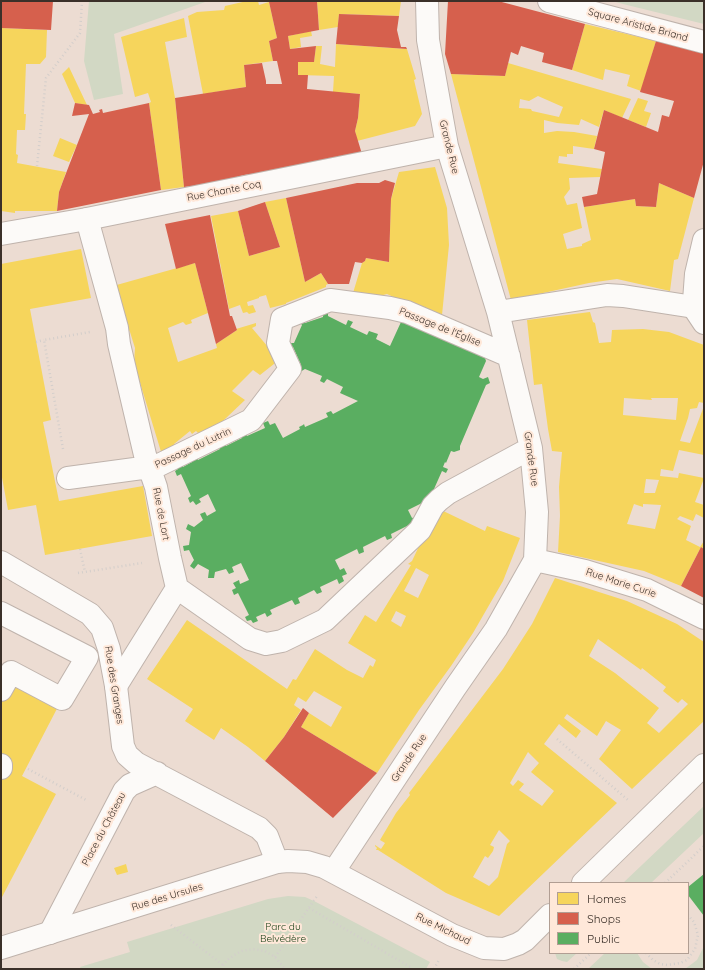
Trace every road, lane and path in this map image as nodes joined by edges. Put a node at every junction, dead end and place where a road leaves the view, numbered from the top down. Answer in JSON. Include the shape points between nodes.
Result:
{"nodes":[{"id":1,"x":82,"y":1,"type":"edge"},
{"id":2,"x":427,"y":1,"type":"edge"},
{"id":3,"x":549,"y":1,"type":"edge"},
{"id":4,"x":704,"y":42,"type":"edge"},
{"id":5,"x":447,"y":146,"type":"junction"},
{"id":6,"x":37,"y":166,"type":"dead end"},
{"id":7,"x":87,"y":219,"type":"junction"},
{"id":8,"x":1,"y":234,"type":"edge"},
{"id":9,"x":704,"y":240,"type":"edge"},
{"id":10,"x":498,"y":312,"type":"junction"},
{"id":11,"x":699,"y":315,"type":"edge"},
{"id":12,"x":117,"y":328,"type":"junction"},
{"id":13,"x":44,"y":340,"type":"junction"},
{"id":14,"x":36,"y":342,"type":"dead end"},
{"id":15,"x":509,"y":356,"type":"junction"},
{"id":16,"x":276,"y":388,"type":"joint"},
{"id":17,"x":531,"y":448,"type":"junction"},
{"id":18,"x":149,"y":468,"type":"junction"},
{"id":19,"x":68,"y":478,"type":"joint"},
{"id":20,"x":80,"y":549,"type":"dead end"},
{"id":21,"x":170,"y":558,"type":"junction"},
{"id":22,"x":535,"y":560,"type":"junction"},
{"id":23,"x":1,"y":562,"type":"edge"},
{"id":24,"x":85,"y":572,"type":"junction"},
{"id":25,"x":77,"y":573,"type":"dead end"},
{"id":26,"x":177,"y":588,"type":"junction"},
{"id":27,"x":1,"y":613,"type":"edge"},
{"id":28,"x":704,"y":618,"type":"edge"},
{"id":29,"x":116,"y":686,"type":"junction"},
{"id":30,"x":1,"y":690,"type":"edge"},
{"id":31,"x":557,"y":739,"type":"dead end"},
{"id":32,"x":704,"y":765,"type":"edge"},
{"id":33,"x":26,"y":768,"type":"dead end"},
{"id":34,"x":157,"y":773,"type":"junction"},
{"id":35,"x":112,"y":814,"type":"junction"},
{"id":36,"x":649,"y":818,"type":"junction"},
{"id":37,"x":704,"y":846,"type":"edge"},
{"id":38,"x":277,"y":862,"type":"junction"},
{"id":39,"x":334,"y":871,"type":"junction"},
{"id":40,"x":584,"y":882,"type":"edge"},
{"id":41,"x":666,"y":882,"type":"edge"},
{"id":42,"x":143,"y":904,"type":"junction"},
{"id":43,"x":309,"y":908,"type":"junction"},
{"id":44,"x":549,"y":916,"type":"edge"},
{"id":45,"x":689,"y":916,"type":"edge"},
{"id":46,"x":50,"y":933,"type":"junction"},
{"id":47,"x":1,"y":948,"type":"edge"},
{"id":48,"x":590,"y":954,"type":"edge"},
{"id":49,"x":647,"y":954,"type":"edge"},
{"id":50,"x":275,"y":957,"type":"junction"},
{"id":51,"x":660,"y":964,"type":"junction"},
{"id":52,"x":223,"y":965,"type":"junction"},
{"id":53,"x":221,"y":969,"type":"edge"},
{"id":54,"x":285,"y":969,"type":"edge"},
{"id":55,"x":411,"y":969,"type":"edge"},
{"id":56,"x":574,"y":969,"type":"edge"},
{"id":57,"x":660,"y":969,"type":"edge"}],
"edges":[{"from":1,"to":6,"type":"path","via":[[80,33],[46,78]]},
{"from":2,"to":5,"type":"street","name":"Grande Rue","via":[[428,40]]},
{"from":3,"to":4,"type":"street","name":"Square Aristide Briand"},
{"from":5,"to":7,"type":"street","name":"Rue Chante Coq"},
{"from":5,"to":10,"type":"street","name":"Grande Rue"},
{"from":7,"to":8,"type":"street","name":"Rue Chante Coq"},
{"from":7,"to":12,"type":"street","name":"Rue de Lort"},
{"from":9,"to":11,"type":"street","via":[[694,293]]},
{"from":10,"to":11,"type":"street","via":[[607,295],[623,296]]},
{"from":10,"to":15,"type":"street","name":"Grande Rue"},
{"from":12,"to":13,"type":"path"},
{"from":12,"to":18,"type":"street","name":"Rue de Lort"},
{"from":13,"to":14,"type":"path"},
{"from":13,"to":19,"type":"path"},
{"from":15,"to":16,"type":"street","name":"Passage de l'Église","via":[[407,312],[330,300],[282,319],[278,343],[290,369]]},
{"from":15,"to":17,"type":"street","name":"Grande Rue"},
{"from":16,"to":18,"type":"street","name":"Passage du Lutrin","via":[[251,420]]},
{"from":17,"to":22,"type":"street","name":"Grande Rue","via":[[538,512]]},
{"from":17,"to":26,"type":"street","via":[[448,493],[433,506],[420,530],[325,620],[282,641],[266,644],[250,639]]},
{"from":18,"to":19,"type":"street","name":"Passage du Lutrin"},
{"from":18,"to":21,"type":"street","name":"Rue de Lort","via":[[156,487]]},
{"from":20,"to":24,"type":"path"},
{"from":21,"to":24,"type":"path"},
{"from":21,"to":26,"type":"street","name":"Rue de Lort"},
{"from":22,"to":28,"type":"street","name":"Rue Marie Curie","via":[[585,571],[647,590]]},
{"from":22,"to":39,"type":"street","name":"Grande Rue","via":[[496,629]]},
{"from":23,"to":29,"type":"street","name":"Rue des Granges","via":[[90,614],[102,628],[106,638]]},
{"from":24,"to":25,"type":"path"},
{"from":26,"to":29,"type":"street"},
{"from":27,"to":30,"type":"street","via":[[87,657],[62,699],[11,672]]},
{"from":29,"to":34,"type":"street","name":"Rue des Granges","via":[[124,751],[131,759]]},
{"from":31,"to":36,"type":"path"},
{"from":32,"to":36,"type":"street"},
{"from":33,"to":35,"type":"path"},
{"from":34,"to":35,"type":"street","name":"Place du Château","via":[[126,788]]},
{"from":34,"to":38,"type":"street","via":[[259,828],[267,836]]},
{"from":35,"to":46,"type":"street","name":"Place du Château"},
{"from":36,"to":40,"type":"street"},
{"from":37,"to":41,"type":"path"},
{"from":38,"to":39,"type":"street","name":"Rue des Ursules","via":[[315,863]]},
{"from":38,"to":42,"type":"street","name":"Rue des Ursules"},
{"from":39,"to":43,"type":"path"},
{"from":39,"to":44,"type":"street","name":"Rue Michaud","via":[[452,935],[484,948],[504,949],[518,944]]},
{"from":42,"to":46,"type":"street","name":"Rue des Ursules"},
{"from":42,"to":52,"type":"path"},
{"from":43,"to":50,"type":"path"},
{"from":43,"to":55,"type":"path"},
{"from":45,"to":51,"type":"path","via":[[697,928],[698,942],[695,949],[687,960],[680,963]]},
{"from":46,"to":47,"type":"street","name":"Rue des Ursules"},
{"from":48,"to":56,"type":"path"},
{"from":49,"to":51,"type":"path"},
{"from":50,"to":52,"type":"path","via":[[265,951],[247,950],[236,954]]},
{"from":50,"to":54,"type":"path"},
{"from":51,"to":57,"type":"path"},
{"from":52,"to":53,"type":"path"}]}
